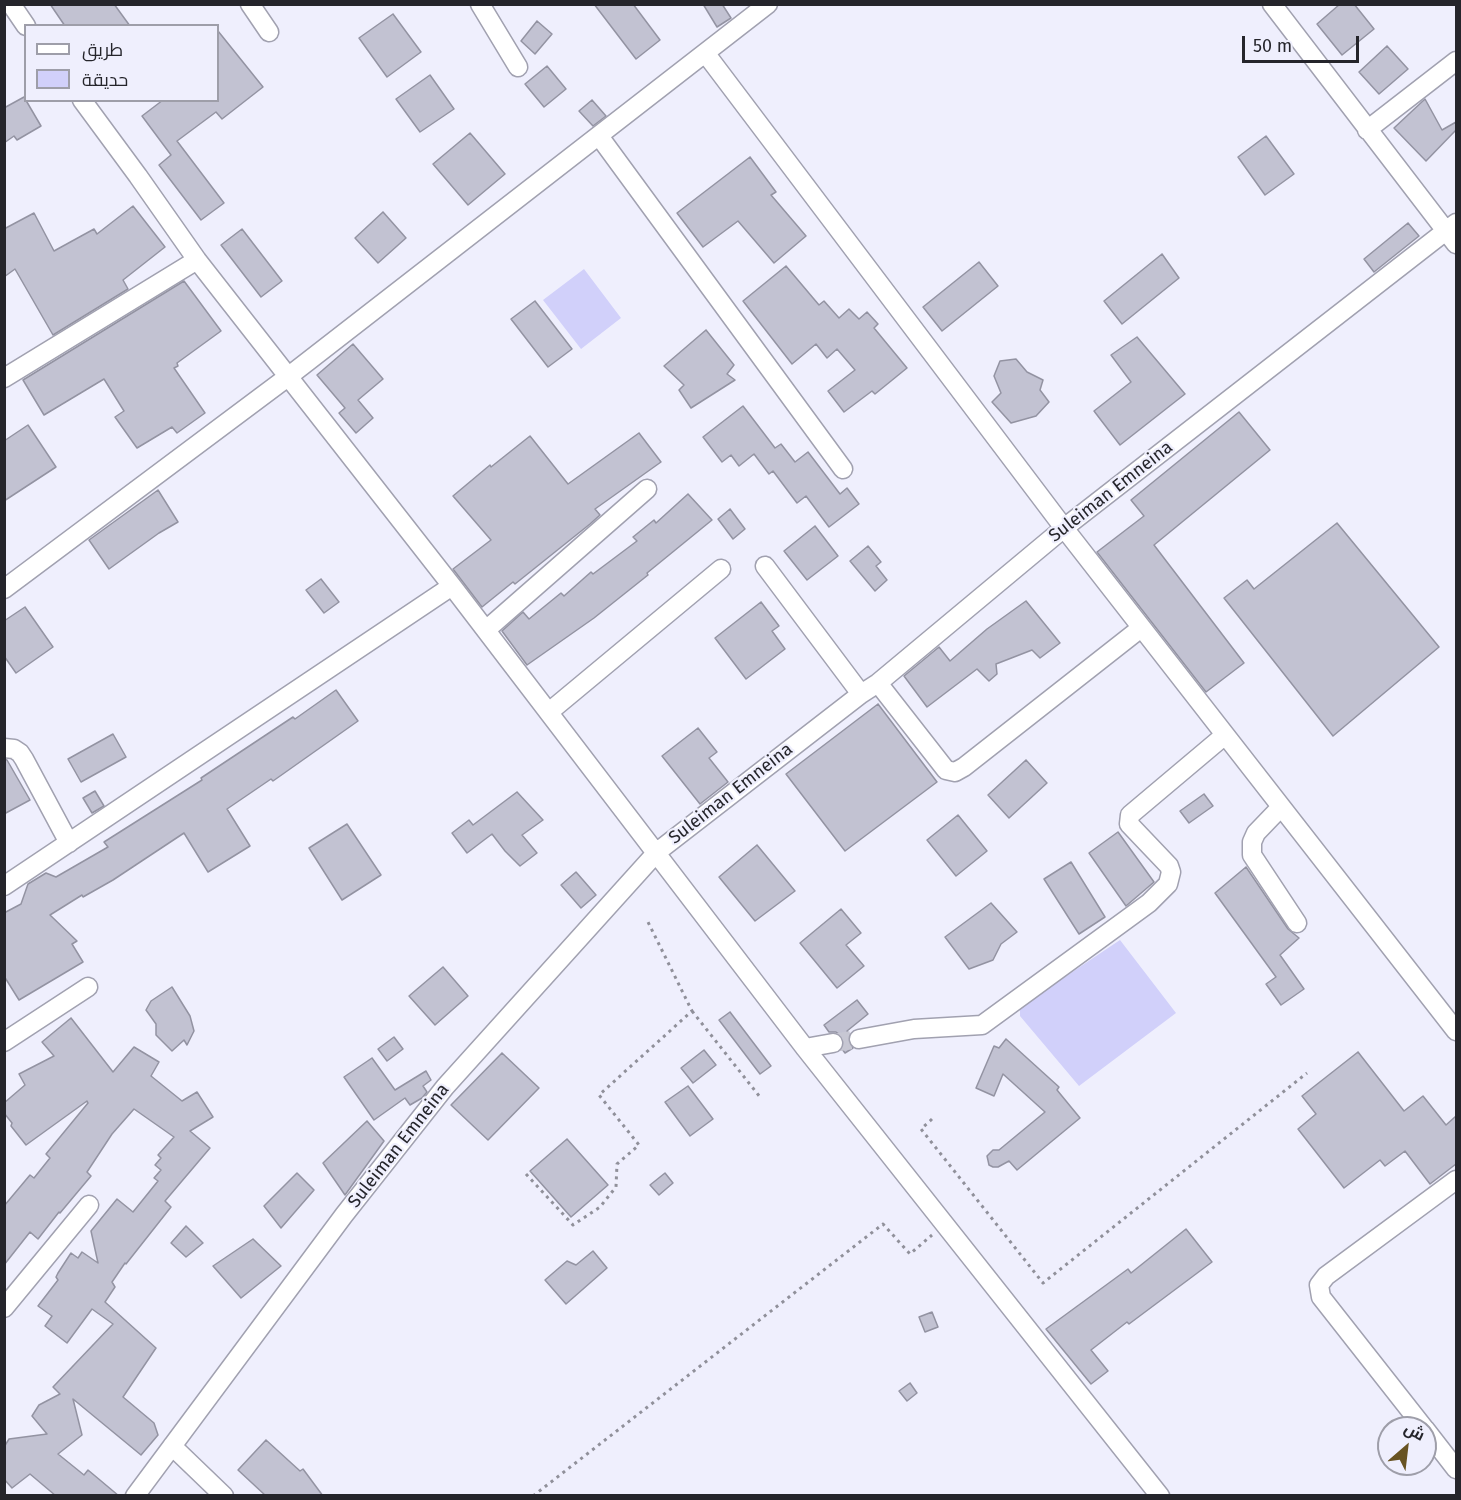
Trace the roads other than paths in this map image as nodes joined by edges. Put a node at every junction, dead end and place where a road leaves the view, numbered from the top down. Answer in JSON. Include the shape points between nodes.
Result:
{"nodes":[{"id":1,"x":11,"y":4,"type":"edge"},
{"id":2,"x":250,"y":4,"type":"edge"},
{"id":3,"x":480,"y":4,"type":"edge"},
{"id":4,"x":768,"y":4,"type":"edge"},
{"id":5,"x":1272,"y":4,"type":"edge"},
{"id":6,"x":25,"y":24,"type":"edge"},
{"id":7,"x":269,"y":32,"type":"dead end"},
{"id":8,"x":706,"y":54,"type":"junction"},
{"id":9,"x":1456,"y":61,"type":"edge"},
{"id":10,"x":518,"y":68,"type":"dead end"},
{"id":11,"x":83,"y":102,"type":"edge"},
{"id":12,"x":1368,"y":130,"type":"junction"},
{"id":13,"x":599,"y":135,"type":"junction"},
{"id":14,"x":1453,"y":232,"type":"edge"},
{"id":15,"x":197,"y":260,"type":"junction"},
{"id":16,"x":288,"y":376,"type":"junction"},
{"id":17,"x":4,"y":378,"type":"edge"},
{"id":18,"x":843,"y":469,"type":"dead end"},
{"id":19,"x":647,"y":489,"type":"dead end"},
{"id":20,"x":1064,"y":528,"type":"junction"},
{"id":21,"x":765,"y":566,"type":"dead end"},
{"id":22,"x":721,"y":569,"type":"dead end"},
{"id":23,"x":452,"y":586,"type":"junction"},
{"id":24,"x":4,"y":589,"type":"edge"},
{"id":25,"x":1141,"y":628,"type":"junction"},
{"id":26,"x":486,"y":630,"type":"junction"},
{"id":27,"x":878,"y":683,"type":"junction"},
{"id":28,"x":861,"y":694,"type":"junction"},
{"id":29,"x":549,"y":712,"type":"junction"},
{"id":30,"x":1226,"y":735,"type":"junction"},
{"id":31,"x":4,"y":748,"type":"edge"},
{"id":32,"x":1281,"y":807,"type":"junction"},
{"id":33,"x":69,"y":843,"type":"junction"},
{"id":34,"x":657,"y":852,"type":"junction"},
{"id":35,"x":4,"y":886,"type":"edge"},
{"id":36,"x":1297,"y":923,"type":"dead end"},
{"id":37,"x":88,"y":987,"type":"dead end"},
{"id":38,"x":1456,"y":1031,"type":"edge"},
{"id":39,"x":859,"y":1039,"type":"tunnel mouth"},
{"id":40,"x":4,"y":1042,"type":"edge"},
{"id":41,"x":833,"y":1043,"type":"tunnel mouth"},
{"id":42,"x":805,"y":1048,"type":"junction"},
{"id":43,"x":1456,"y":1180,"type":"edge"},
{"id":44,"x":89,"y":1205,"type":"dead end"},
{"id":45,"x":4,"y":1308,"type":"edge"},
{"id":46,"x":1414,"y":1416,"type":"edge"},
{"id":47,"x":1437,"y":1445,"type":"edge"},
{"id":48,"x":172,"y":1446,"type":"junction"},
{"id":49,"x":1456,"y":1469,"type":"edge"},
{"id":50,"x":135,"y":1496,"type":"edge"},
{"id":51,"x":224,"y":1496,"type":"edge"},
{"id":52,"x":1160,"y":1496,"type":"edge"}],
"edges":[{"from":1,"to":6,"type":"street"},
{"from":2,"to":7,"type":"street"},
{"from":3,"to":10,"type":"street"},
{"from":4,"to":8,"type":"street"},
{"from":5,"to":12,"type":"street"},
{"from":8,"to":13,"type":"street"},
{"from":8,"to":20,"type":"street"},
{"from":9,"to":12,"type":"street"},
{"from":11,"to":15,"type":"street"},
{"from":12,"to":14,"type":"street"},
{"from":13,"to":16,"type":"street"},
{"from":13,"to":18,"type":"street"},
{"from":14,"to":20,"type":"street","name":"Suleiman Emneina"},
{"from":15,"to":16,"type":"street"},
{"from":15,"to":17,"type":"street"},
{"from":16,"to":23,"type":"street"},
{"from":16,"to":24,"type":"street"},
{"from":19,"to":26,"type":"street"},
{"from":20,"to":25,"type":"street"},
{"from":20,"to":27,"type":"street","name":"Suleiman Emneina"},
{"from":21,"to":28,"type":"street"},
{"from":22,"to":29,"type":"street"},
{"from":23,"to":26,"type":"street"},
{"from":23,"to":33,"type":"street"},
{"from":25,"to":27,"type":"street","via":[[955,772],[946,770]]},
{"from":25,"to":30,"type":"street"},
{"from":26,"to":29,"type":"street"},
{"from":27,"to":28,"type":"street","name":"Suleiman Emneina"},
{"from":28,"to":34,"type":"street","name":"Suleiman Emneina"},
{"from":29,"to":34,"type":"street"},
{"from":30,"to":32,"type":"street"},
{"from":30,"to":39,"type":"street","via":[[1130,815],[1129,824],[1171,872],[1168,884],[1149,903],[982,1024],[914,1029]]},
{"from":31,"to":33,"type":"street","via":[[14,749],[24,759]]},
{"from":32,"to":36,"type":"street","via":[[1256,833],[1252,855]]},
{"from":32,"to":38,"type":"street"},
{"from":33,"to":35,"type":"street"},
{"from":34,"to":42,"type":"street"},
{"from":34,"to":48,"type":"street","name":"Suleiman Emneina","via":[[445,1087]]},
{"from":37,"to":40,"type":"street"},
{"from":41,"to":42,"type":"street"},
{"from":42,"to":52,"type":"street"},
{"from":43,"to":46,"type":"street","via":[[1319,1284],[1321,1297]]},
{"from":44,"to":45,"type":"street"},
{"from":47,"to":49,"type":"street"},
{"from":48,"to":50,"type":"street","name":"Suleiman Emneina"},
{"from":48,"to":51,"type":"street"}]}
